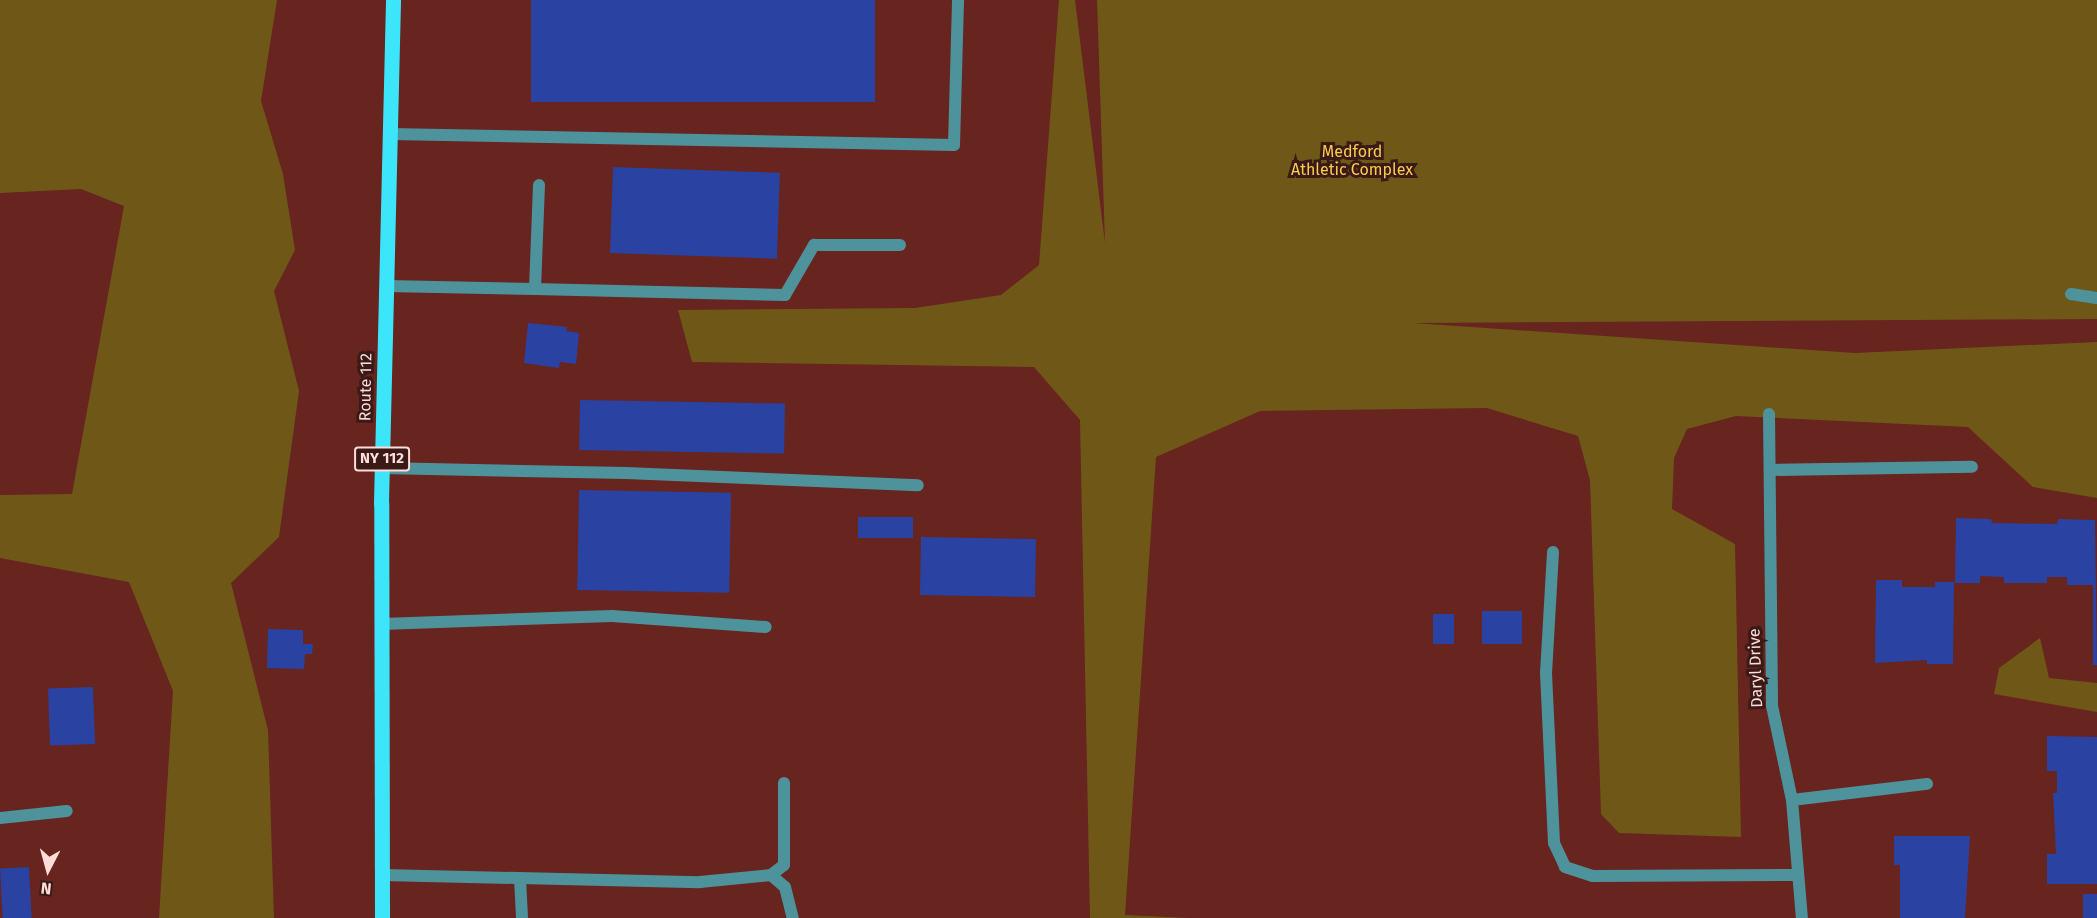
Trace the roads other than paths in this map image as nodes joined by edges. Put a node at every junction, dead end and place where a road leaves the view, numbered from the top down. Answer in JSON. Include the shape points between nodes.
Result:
{"nodes":[{"id":1,"x":393,"y":0,"type":"edge"},
{"id":2,"x":958,"y":0,"type":"edge"},
{"id":3,"x":390,"y":134,"type":"junction"},
{"id":4,"x":539,"y":185,"type":"dead end"},
{"id":5,"x":900,"y":245,"type":"dead end"},
{"id":6,"x":386,"y":286,"type":"junction"},
{"id":7,"x":535,"y":289,"type":"junction"},
{"id":8,"x":2071,"y":294,"type":"dead end"},
{"id":9,"x":2097,"y":298,"type":"edge"},
{"id":10,"x":1769,"y":414,"type":"dead end"},
{"id":11,"x":1972,"y":467,"type":"dead end"},
{"id":12,"x":382,"y":468,"type":"junction"},
{"id":13,"x":1770,"y":470,"type":"junction"},
{"id":14,"x":918,"y":485,"type":"dead end"},
{"id":15,"x":1553,"y":552,"type":"dead end"},
{"id":16,"x":382,"y":624,"type":"junction"},
{"id":17,"x":766,"y":627,"type":"dead end"},
{"id":18,"x":784,"y":783,"type":"dead end"},
{"id":19,"x":1927,"y":784,"type":"dead end"},
{"id":20,"x":1792,"y":800,"type":"junction"},
{"id":21,"x":68,"y":812,"type":"dead end"},
{"id":22,"x":0,"y":818,"type":"edge"},
{"id":23,"x":382,"y":875,"type":"junction"},
{"id":24,"x":771,"y":875,"type":"junction"},
{"id":25,"x":1798,"y":876,"type":"junction"},
{"id":26,"x":520,"y":878,"type":"junction"},
{"id":27,"x":382,"y":918,"type":"edge"},
{"id":28,"x":522,"y":918,"type":"edge"},
{"id":29,"x":793,"y":918,"type":"edge"},
{"id":30,"x":1802,"y":918,"type":"edge"}],
"edges":[{"from":1,"to":3,"type":"main road","name":"Route 112","number":"NY 112"},
{"from":2,"to":3,"type":"street","via":[[954,145]]},
{"from":3,"to":6,"type":"main road","name":"Route 112","number":"NY 112"},
{"from":4,"to":7,"type":"street"},
{"from":5,"to":7,"type":"street","via":[[814,245],[785,295]]},
{"from":6,"to":7,"type":"street"},
{"from":6,"to":12,"type":"main road","name":"Route 112","number":"NY 112"},
{"from":8,"to":9,"type":"street"},
{"from":10,"to":13,"type":"street","name":"Daryl Drive"},
{"from":11,"to":13,"type":"street"},
{"from":12,"to":14,"type":"street"},
{"from":12,"to":16,"type":"main road","name":"Route 112","number":"NY 112"},
{"from":13,"to":20,"type":"street","name":"Daryl Drive","via":[[1772,706]]},
{"from":15,"to":25,"type":"street","via":[[1546,673],[1554,843],[1565,867],[1593,876]]},
{"from":16,"to":17,"type":"street","via":[[612,616]]},
{"from":16,"to":23,"type":"main road","name":"Route 112","number":"NY 112"},
{"from":18,"to":24,"type":"street","via":[[784,865]]},
{"from":19,"to":20,"type":"street"},
{"from":20,"to":25,"type":"street","name":"Daryl Drive"},
{"from":21,"to":22,"type":"street"},
{"from":23,"to":26,"type":"street"},
{"from":23,"to":27,"type":"main road","name":"Route 112","number":"NY 112"},
{"from":24,"to":26,"type":"street","via":[[700,882]]},
{"from":24,"to":29,"type":"street","via":[[785,887]]},
{"from":25,"to":30,"type":"street","name":"Daryl Drive"},
{"from":26,"to":28,"type":"street"}]}
